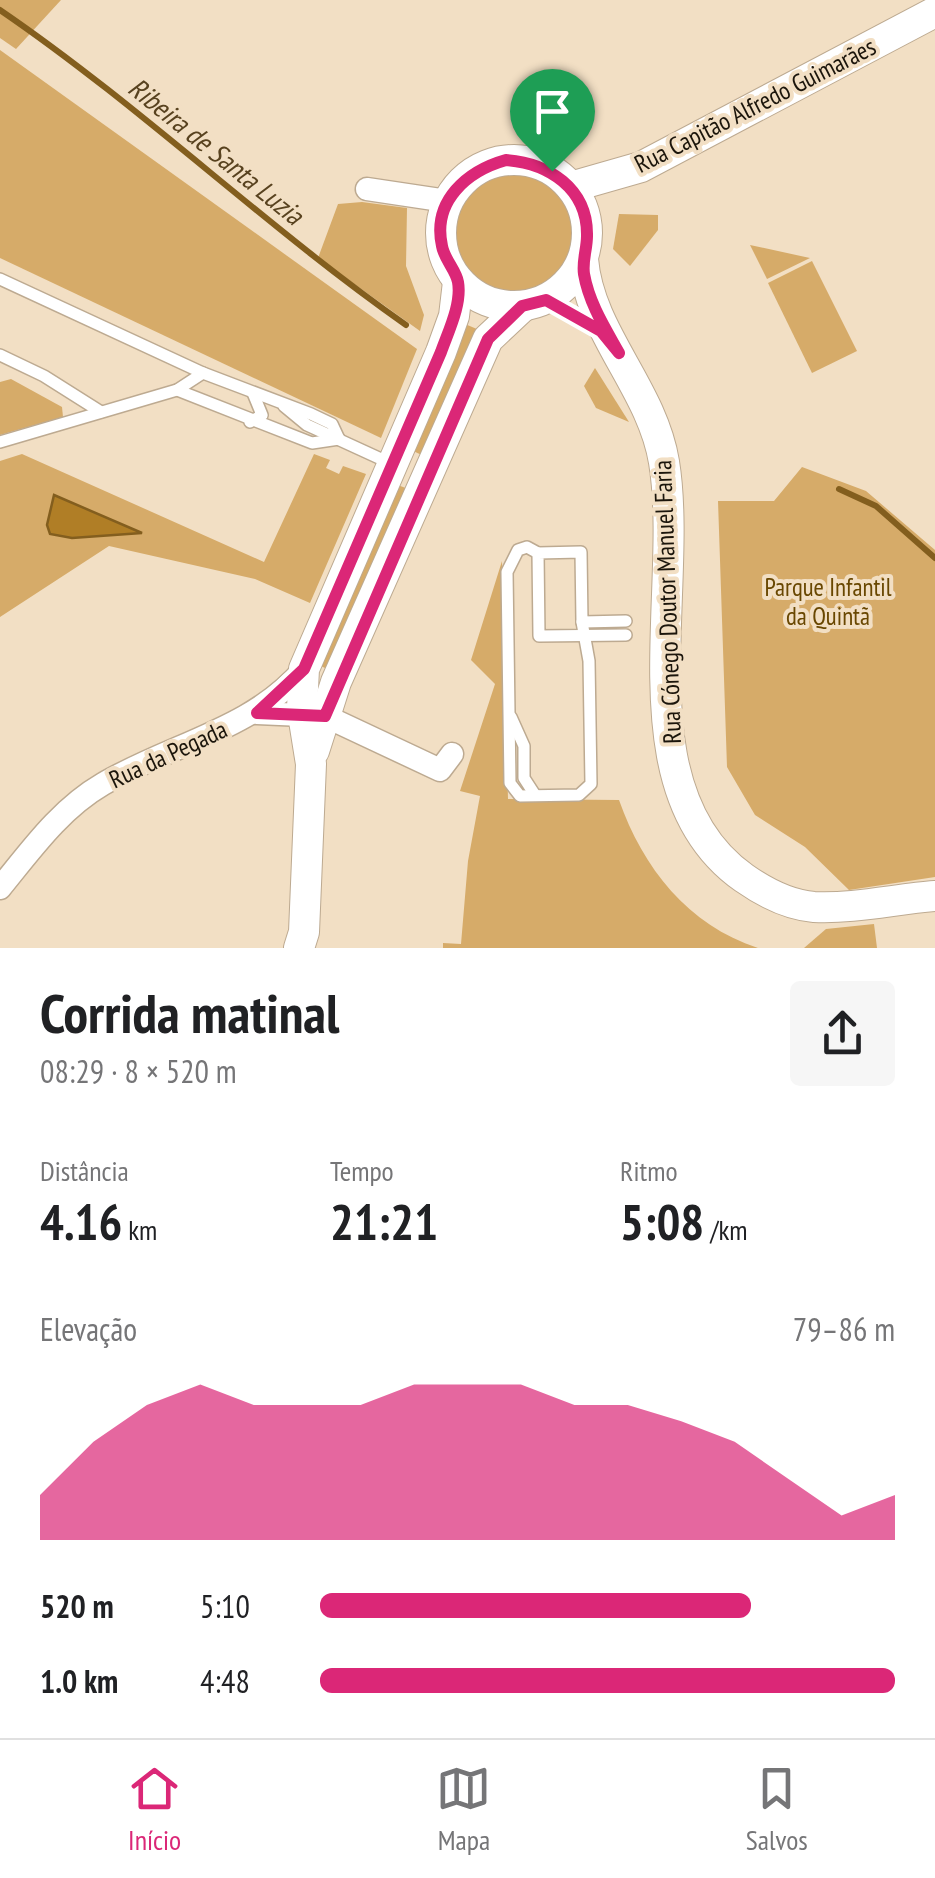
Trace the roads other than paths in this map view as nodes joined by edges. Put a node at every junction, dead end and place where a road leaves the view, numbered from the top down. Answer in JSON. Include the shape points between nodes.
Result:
{"nodes":[{"id":1,"x":935,"y":12,"type":"edge"},
{"id":2,"x":571,"y":187,"type":"junction"},
{"id":3,"x":367,"y":190,"type":"dead end"},
{"id":4,"x":448,"y":201,"type":"junction"},
{"id":5,"x":583,"y":258,"type":"junction"},
{"id":6,"x":0,"y":279,"type":"edge"},
{"id":7,"x":458,"y":282,"type":"junction"},
{"id":8,"x":534,"y":303,"type":"junction"},
{"id":9,"x":619,"y":353,"type":"junction"},
{"id":10,"x":0,"y":355,"type":"edge"},
{"id":11,"x":203,"y":373,"type":"junction"},
{"id":12,"x":177,"y":390,"type":"junction"},
{"id":13,"x":254,"y":393,"type":"junction"},
{"id":14,"x":101,"y":412,"type":"junction"},
{"id":15,"x":250,"y":422,"type":"junction"},
{"id":16,"x":339,"y":439,"type":"junction"},
{"id":17,"x":0,"y":442,"type":"edge"},
{"id":18,"x":392,"y":464,"type":"junction"},
{"id":19,"x":538,"y":553,"type":"junction"},
{"id":20,"x":626,"y":621,"type":"dead end"},
{"id":21,"x":582,"y":622,"type":"junction"},
{"id":22,"x":626,"y":635,"type":"dead end"},
{"id":23,"x":582,"y":636,"type":"junction"},
{"id":24,"x":304,"y":669,"type":"junction"},
{"id":25,"x":336,"y":682,"type":"junction"},
{"id":26,"x":257,"y":713,"type":"junction"},
{"id":27,"x":307,"y":729,"type":"junction"},
{"id":28,"x":452,"y":754,"type":"dead end"},
{"id":29,"x":0,"y":888,"type":"edge"},
{"id":30,"x":935,"y":896,"type":"edge"},
{"id":31,"x":299,"y":948,"type":"edge"}],
"edges":[{"from":1,"to":2,"type":"street","name":"Rua Capitão Alfredo Guimarães","via":[[640,166]]},
{"from":2,"to":4,"type":"street","via":[[552,171],[506,160],[462,181]]},
{"from":2,"to":5,"type":"street","via":[[586,216]]},
{"from":3,"to":4,"type":"street"},
{"from":4,"to":7,"type":"street","via":[[441,246]]},
{"from":5,"to":8,"type":"street","via":[[568,284]]},
{"from":5,"to":9,"type":"street","name":"Rua Cónego Doutor Manuel Faria","via":[[593,302]]},
{"from":6,"to":11,"type":"lane"},
{"from":7,"to":8,"type":"street","via":[[498,305]]},
{"from":7,"to":18,"type":"street","via":[[441,352]]},
{"from":8,"to":9,"type":"street","name":"Rua Cónego Doutor Manuel Faria","via":[[601,331]]},
{"from":8,"to":25,"type":"street","via":[[488,339]]},
{"from":9,"to":30,"type":"street","name":"Rua Cónego Doutor Manuel Faria","via":[[655,420],[665,465],[669,721],[675,776],[692,823],[724,864],[766,894],[812,907]]},
{"from":10,"to":14,"type":"lane"},
{"from":11,"to":12,"type":"lane"},
{"from":11,"to":13,"type":"lane"},
{"from":12,"to":14,"type":"lane"},
{"from":12,"to":15,"type":"lane"},
{"from":13,"to":15,"type":"lane","via":[[262,415]]},
{"from":13,"to":16,"type":"lane"},
{"from":14,"to":17,"type":"lane"},
{"from":15,"to":16,"type":"lane","via":[[312,443]]},
{"from":16,"to":18,"type":"lane"},
{"from":18,"to":24,"type":"street"},
{"from":19,"to":21,"type":"lane","via":[[581,552]]},
{"from":19,"to":23,"type":"lane","via":[[539,636]]},
{"from":19,"to":23,"type":"lane","via":[[518,550],[508,572],[509,714],[524,746],[524,778],[535,795],[578,795],[591,784],[589,662]]},
{"from":20,"to":21,"type":"lane"},
{"from":21,"to":23,"type":"lane"},
{"from":22,"to":23,"type":"lane"},
{"from":24,"to":25,"type":"street","via":[[316,681]]},
{"from":24,"to":26,"type":"street"},
{"from":24,"to":27,"type":"street"},
{"from":25,"to":27,"type":"street"},
{"from":26,"to":27,"type":"street"},
{"from":26,"to":29,"type":"street","name":"Rua da Pegada","via":[[100,785],[57,818]]},
{"from":27,"to":28,"type":"street","via":[[440,770]]},
{"from":27,"to":31,"type":"street"}]}
